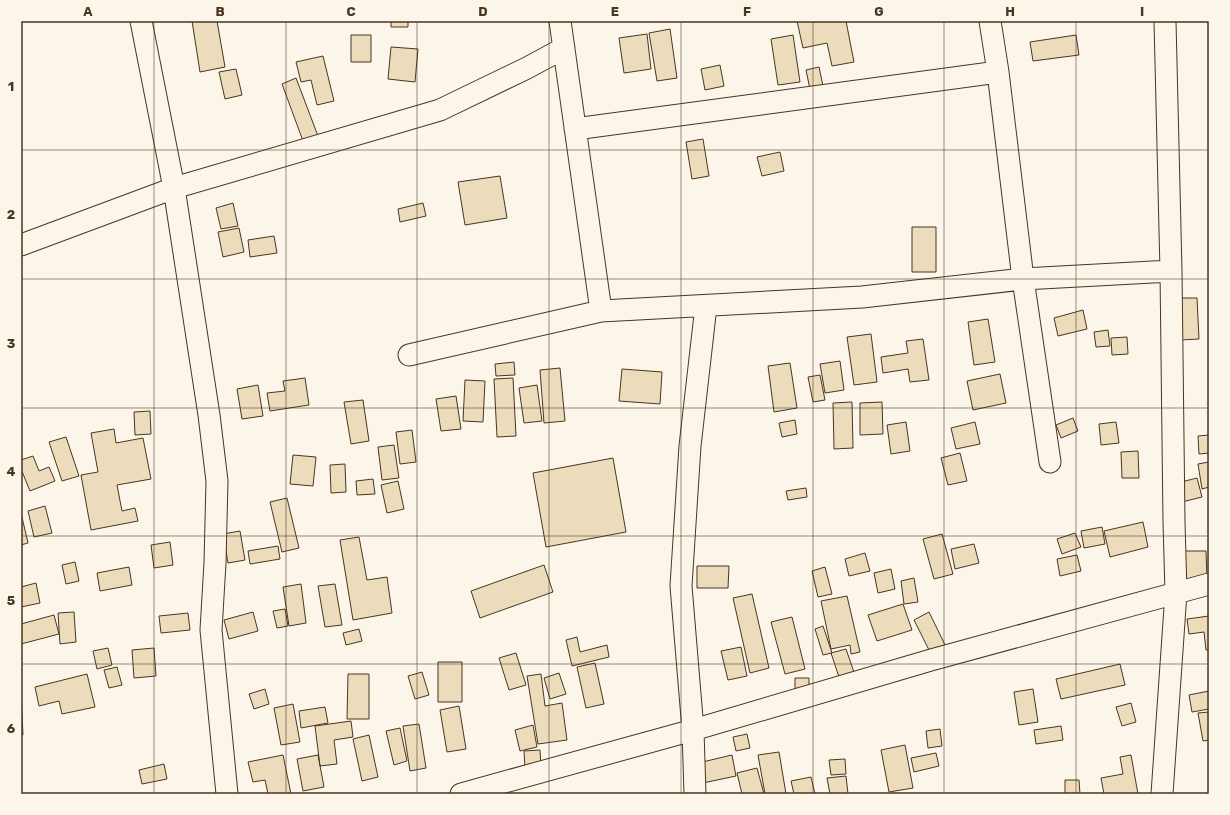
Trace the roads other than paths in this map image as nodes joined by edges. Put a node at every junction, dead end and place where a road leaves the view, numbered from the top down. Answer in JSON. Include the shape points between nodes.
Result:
{"nodes":[{"id":1,"x":142,"y":21,"type":"edge"},
{"id":2,"x":560,"y":21,"type":"edge"},
{"id":3,"x":990,"y":21,"type":"edge"},
{"id":4,"x":1165,"y":21,"type":"edge"},
{"id":5,"x":564,"y":48,"type":"junction"},
{"id":6,"x":998,"y":72,"type":"junction"},
{"id":7,"x":575,"y":129,"type":"junction"},
{"id":8,"x":174,"y":188,"type":"junction"},
{"id":9,"x":21,"y":245,"type":"edge"},
{"id":10,"x":1171,"y":270,"type":"junction"},
{"id":11,"x":1023,"y":279,"type":"junction"},
{"id":12,"x":706,"y":306,"type":"junction"},
{"id":13,"x":601,"y":311,"type":"junction"},
{"id":14,"x":409,"y":355,"type":"dead end"},
{"id":15,"x":1050,"y":462,"type":"dead end"},
{"id":16,"x":1209,"y":584,"type":"edge"},
{"id":17,"x":1176,"y":593,"type":"junction"},
{"id":18,"x":692,"y":730,"type":"junction"},
{"id":19,"x":227,"y":794,"type":"edge"},
{"id":20,"x":461,"y":794,"type":"edge"},
{"id":21,"x":695,"y":794,"type":"edge"},
{"id":22,"x":1162,"y":794,"type":"edge"}],
"edges":[{"from":1,"to":8,"type":"street"},
{"from":2,"to":5,"type":"street"},
{"from":3,"to":6,"type":"street"},
{"from":4,"to":10,"type":"street"},
{"from":5,"to":7,"type":"street"},
{"from":5,"to":8,"type":"street","via":[[440,110]]},
{"from":6,"to":7,"type":"street"},
{"from":6,"to":11,"type":"street"},
{"from":7,"to":13,"type":"street"},
{"from":8,"to":9,"type":"street"},
{"from":8,"to":19,"type":"street","via":[[217,481],[211,630]]},
{"from":10,"to":11,"type":"street"},
{"from":10,"to":17,"type":"street"},
{"from":11,"to":12,"type":"street","via":[[862,297]]},
{"from":11,"to":15,"type":"street"},
{"from":12,"to":13,"type":"street"},
{"from":12,"to":18,"type":"street","via":[[690,446],[681,586]]},
{"from":13,"to":14,"type":"street"},
{"from":16,"to":17,"type":"street"},
{"from":17,"to":18,"type":"street","via":[[931,660]]},
{"from":17,"to":22,"type":"street"},
{"from":18,"to":20,"type":"street"},
{"from":18,"to":21,"type":"street"}]}
